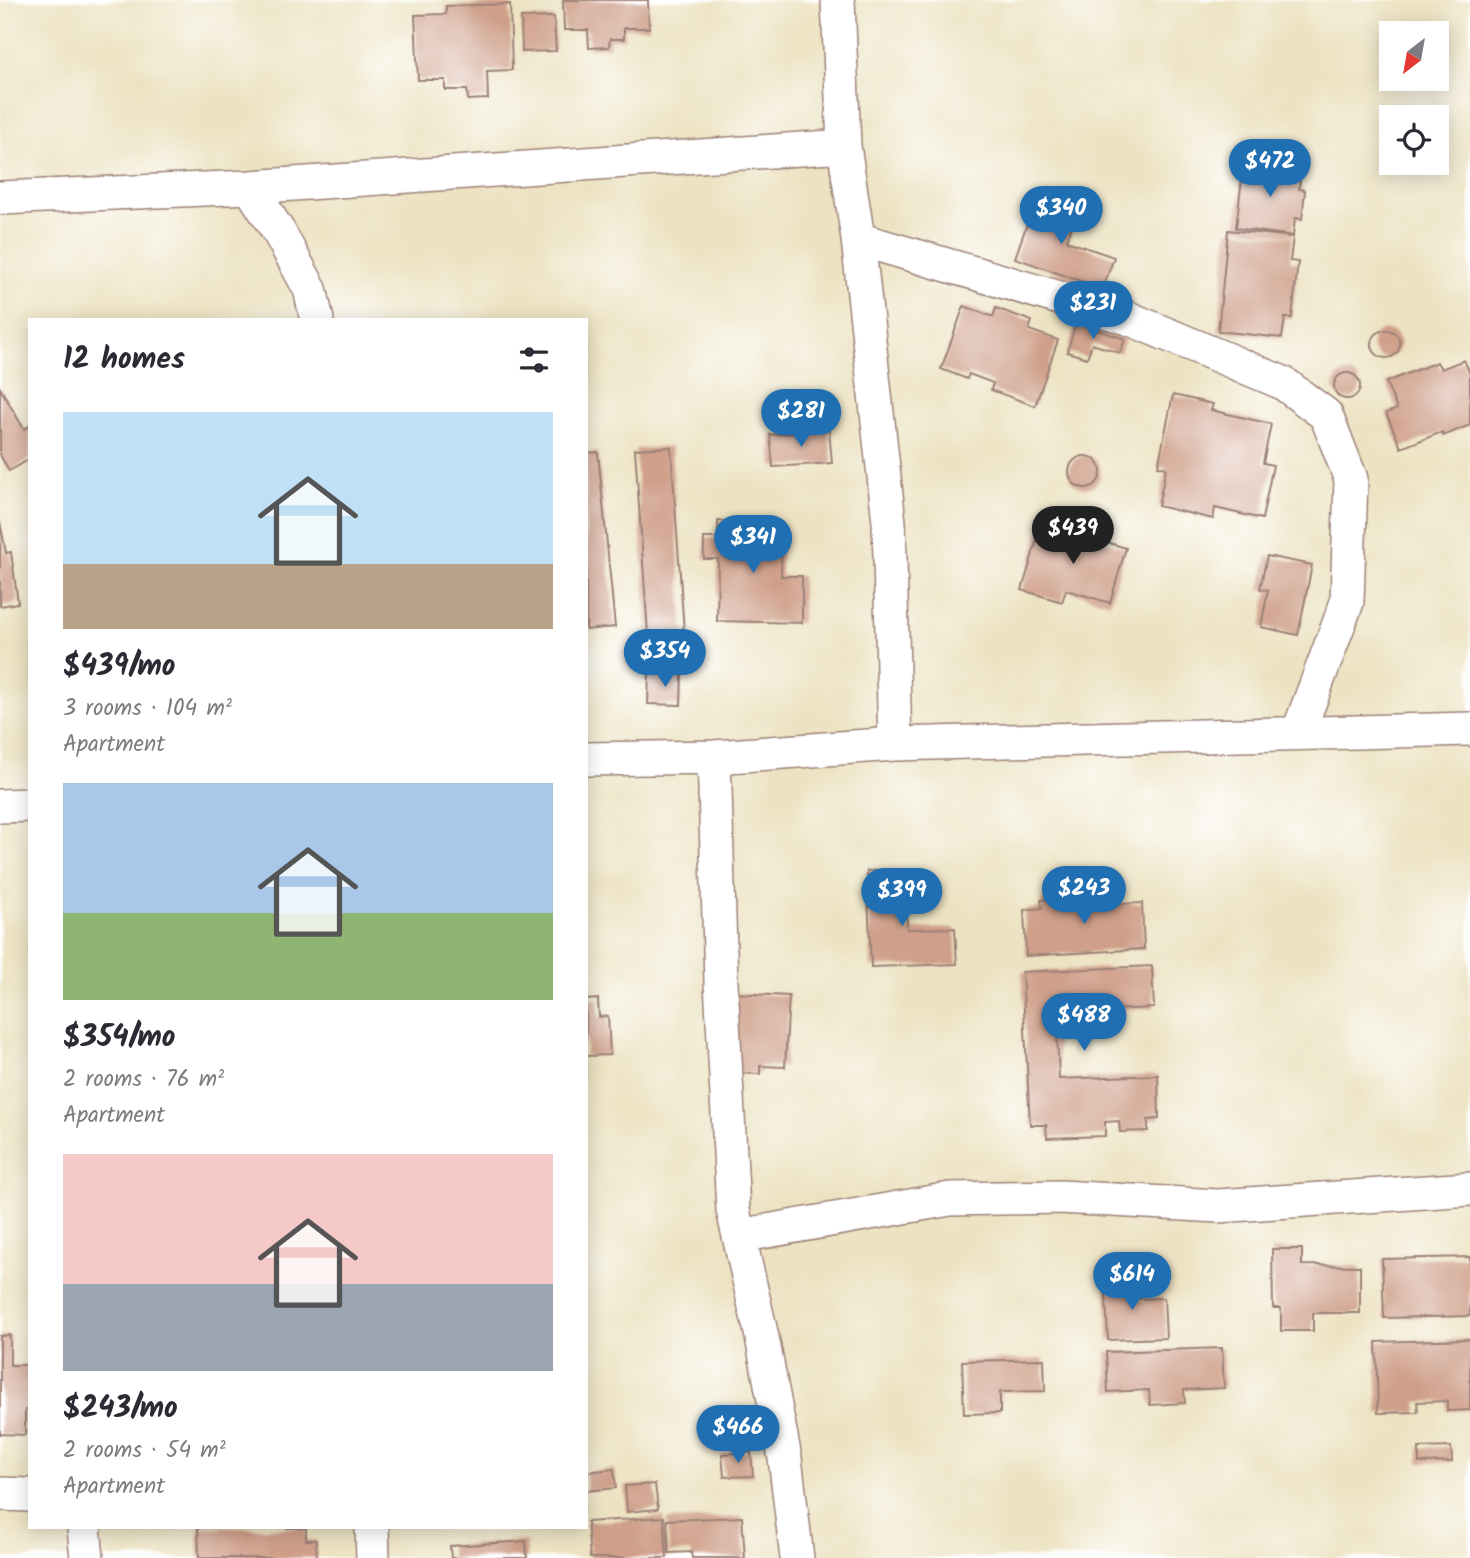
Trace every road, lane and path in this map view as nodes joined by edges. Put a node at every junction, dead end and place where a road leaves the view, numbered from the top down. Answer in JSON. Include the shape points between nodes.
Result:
{"nodes":[{"id":1,"x":838,"y":0,"type":"edge"},
{"id":2,"x":844,"y":146,"type":"junction"},
{"id":3,"x":250,"y":187,"type":"junction"},
{"id":4,"x":4,"y":192,"type":"edge"},
{"id":5,"x":858,"y":239,"type":"junction"},
{"id":6,"x":317,"y":318,"type":"edge"},
{"id":7,"x":1470,"y":729,"type":"edge"},
{"id":8,"x":1298,"y":733,"type":"junction"},
{"id":9,"x":895,"y":744,"type":"junction"},
{"id":10,"x":714,"y":757,"type":"junction"},
{"id":11,"x":588,"y":759,"type":"edge"},
{"id":12,"x":28,"y":805,"type":"edge"},
{"id":13,"x":0,"y":806,"type":"edge"},
{"id":14,"x":1470,"y":1189,"type":"edge"},
{"id":15,"x":739,"y":1236,"type":"junction"},
{"id":16,"x":0,"y":1494,"type":"edge"},
{"id":17,"x":28,"y":1495,"type":"edge"},
{"id":18,"x":84,"y":1529,"type":"edge"},
{"id":19,"x":372,"y":1529,"type":"edge"},
{"id":20,"x":87,"y":1558,"type":"edge"},
{"id":21,"x":373,"y":1558,"type":"edge"},
{"id":22,"x":797,"y":1558,"type":"edge"}],
"edges":[{"from":1,"to":2,"type":"street"},
{"from":2,"to":3,"type":"street"},
{"from":2,"to":5,"type":"street"},
{"from":3,"to":4,"type":"street"},
{"from":3,"to":6,"type":"street","via":[[310,289]]},
{"from":5,"to":8,"type":"street","via":[[1128,318],[1283,383],[1326,415],[1351,479],[1347,603]]},
{"from":5,"to":9,"type":"street","via":[[889,522]]},
{"from":7,"to":8,"type":"street"},
{"from":8,"to":9,"type":"street"},
{"from":9,"to":10,"type":"street"},
{"from":10,"to":11,"type":"street"},
{"from":10,"to":15,"type":"street","via":[[733,1210]]},
{"from":12,"to":13,"type":"street"},
{"from":14,"to":15,"type":"street","via":[[1218,1206],[1060,1197],[950,1199]]},
{"from":15,"to":22,"type":"street","via":[[785,1458]]},
{"from":16,"to":17,"type":"street"},
{"from":18,"to":20,"type":"street"},
{"from":19,"to":21,"type":"street"}]}
